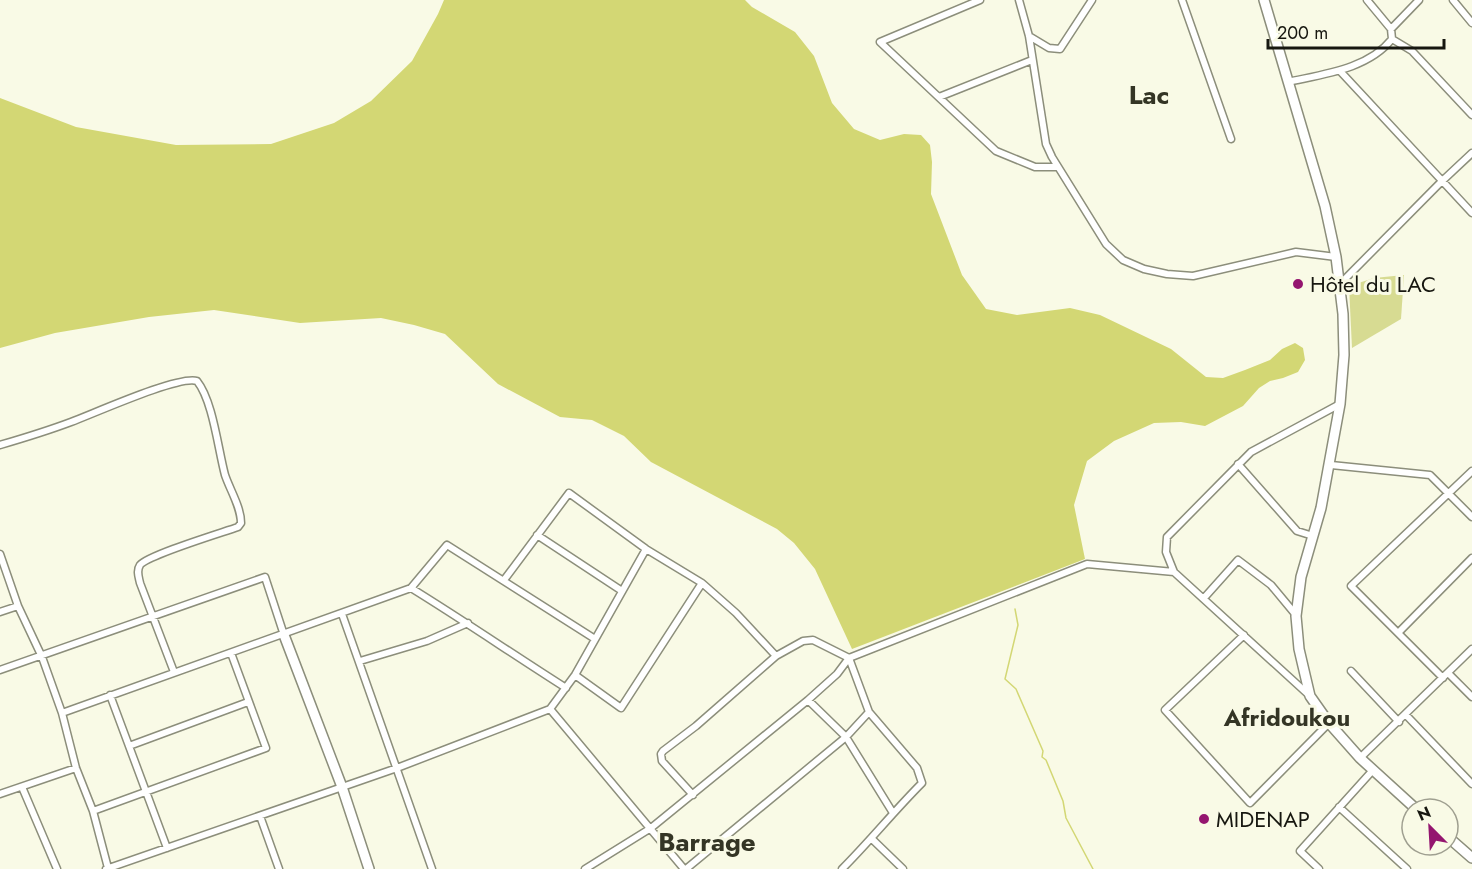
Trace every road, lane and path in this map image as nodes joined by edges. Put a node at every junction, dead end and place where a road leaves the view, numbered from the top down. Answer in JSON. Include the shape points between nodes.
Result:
{"nodes":[{"id":1,"x":980,"y":0,"type":"edge"},
{"id":2,"x":1019,"y":0,"type":"edge"},
{"id":3,"x":1092,"y":0,"type":"edge"},
{"id":4,"x":1182,"y":0,"type":"edge"},
{"id":5,"x":1264,"y":0,"type":"edge"},
{"id":6,"x":1367,"y":0,"type":"edge"},
{"id":7,"x":1419,"y":0,"type":"edge"},
{"id":8,"x":1453,"y":0,"type":"edge"},
{"id":9,"x":1472,"y":23,"type":"edge"},
{"id":10,"x":1390,"y":29,"type":"junction"},
{"id":11,"x":1029,"y":36,"type":"junction"},
{"id":12,"x":1392,"y":39,"type":"junction"},
{"id":13,"x":1032,"y":60,"type":"junction"},
{"id":14,"x":1340,"y":71,"type":"junction"},
{"id":15,"x":1288,"y":82,"type":"junction"},
{"id":16,"x":939,"y":97,"type":"junction"},
{"id":17,"x":1472,"y":115,"type":"edge"},
{"id":18,"x":1232,"y":139,"type":"dead end"},
{"id":19,"x":1472,"y":153,"type":"edge"},
{"id":20,"x":1058,"y":167,"type":"junction"},
{"id":21,"x":1441,"y":182,"type":"junction"},
{"id":22,"x":1472,"y":213,"type":"edge"},
{"id":23,"x":1336,"y":257,"type":"junction"},
{"id":24,"x":1340,"y":284,"type":"junction"},
{"id":25,"x":1340,"y":404,"type":"junction"},
{"id":26,"x":0,"y":445,"type":"edge"},
{"id":27,"x":1238,"y":464,"type":"junction"},
{"id":28,"x":1331,"y":465,"type":"junction"},
{"id":29,"x":1472,"y":471,"type":"edge"},
{"id":30,"x":1450,"y":493,"type":"junction"},
{"id":31,"x":1472,"y":517,"type":"edge"},
{"id":32,"x":537,"y":535,"type":"junction"},
{"id":33,"x":1313,"y":536,"type":"junction"},
{"id":34,"x":646,"y":549,"type":"junction"},
{"id":35,"x":0,"y":554,"type":"edge"},
{"id":36,"x":1472,"y":558,"type":"edge"},
{"id":37,"x":1174,"y":572,"type":"junction"},
{"id":38,"x":504,"y":580,"type":"junction"},
{"id":39,"x":702,"y":583,"type":"junction"},
{"id":40,"x":411,"y":588,"type":"junction"},
{"id":41,"x":622,"y":591,"type":"junction"},
{"id":42,"x":1204,"y":598,"type":"junction"},
{"id":43,"x":18,"y":606,"type":"junction"},
{"id":44,"x":0,"y":612,"type":"edge"},
{"id":45,"x":342,"y":614,"type":"junction"},
{"id":46,"x":1296,"y":616,"type":"junction"},
{"id":47,"x":152,"y":617,"type":"junction"},
{"id":48,"x":468,"y":623,"type":"junction"},
{"id":49,"x":1399,"y":632,"type":"junction"},
{"id":50,"x":284,"y":634,"type":"junction"},
{"id":51,"x":1244,"y":635,"type":"junction"},
{"id":52,"x":595,"y":639,"type":"junction"},
{"id":53,"x":1472,"y":649,"type":"edge"},
{"id":54,"x":231,"y":653,"type":"junction"},
{"id":55,"x":776,"y":656,"type":"junction"},
{"id":56,"x":42,"y":657,"type":"junction"},
{"id":57,"x":849,"y":657,"type":"junction"},
{"id":58,"x":360,"y":661,"type":"junction"},
{"id":59,"x":0,"y":670,"type":"edge"},
{"id":60,"x":1351,"y":671,"type":"dead end"},
{"id":61,"x":174,"y":672,"type":"junction"},
{"id":62,"x":575,"y":675,"type":"junction"},
{"id":63,"x":1445,"y":675,"type":"junction"},
{"id":64,"x":566,"y":688,"type":"junction"},
{"id":65,"x":110,"y":695,"type":"junction"},
{"id":66,"x":1310,"y":696,"type":"junction"},
{"id":67,"x":1472,"y":697,"type":"edge"},
{"id":68,"x":808,"y":700,"type":"junction"},
{"id":69,"x":248,"y":702,"type":"junction"},
{"id":70,"x":550,"y":709,"type":"junction"},
{"id":71,"x":869,"y":712,"type":"junction"},
{"id":72,"x":62,"y":713,"type":"junction"},
{"id":73,"x":1406,"y":715,"type":"junction"},
{"id":74,"x":1399,"y":722,"type":"junction"},
{"id":75,"x":1329,"y":723,"type":"junction"},
{"id":76,"x":846,"y":737,"type":"junction"},
{"id":77,"x":129,"y":746,"type":"junction"},
{"id":78,"x":1360,"y":758,"type":"junction"},
{"id":79,"x":76,"y":768,"type":"junction"},
{"id":80,"x":397,"y":768,"type":"junction"},
{"id":81,"x":1373,"y":770,"type":"junction"},
{"id":82,"x":1472,"y":784,"type":"edge"},
{"id":83,"x":22,"y":787,"type":"junction"},
{"id":84,"x":342,"y":787,"type":"junction"},
{"id":85,"x":146,"y":792,"type":"junction"},
{"id":86,"x":0,"y":794,"type":"edge"},
{"id":87,"x":693,"y":795,"type":"junction"},
{"id":88,"x":1403,"y":797,"type":"edge"},
{"id":89,"x":1339,"y":807,"type":"junction"},
{"id":90,"x":93,"y":811,"type":"junction"},
{"id":91,"x":893,"y":813,"type":"junction"},
{"id":92,"x":260,"y":816,"type":"junction"},
{"id":93,"x":651,"y":828,"type":"junction"},
{"id":94,"x":872,"y":839,"type":"junction"},
{"id":95,"x":167,"y":848,"type":"junction"},
{"id":96,"x":57,"y":869,"type":"edge"},
{"id":97,"x":107,"y":869,"type":"edge"},
{"id":98,"x":279,"y":869,"type":"edge"},
{"id":99,"x":369,"y":869,"type":"edge"},
{"id":100,"x":432,"y":869,"type":"edge"},
{"id":101,"x":585,"y":869,"type":"edge"},
{"id":102,"x":685,"y":869,"type":"edge"},
{"id":103,"x":842,"y":869,"type":"edge"},
{"id":104,"x":903,"y":869,"type":"edge"},
{"id":105,"x":1319,"y":869,"type":"edge"},
{"id":106,"x":1407,"y":869,"type":"edge"}],
"edges":[{"from":1,"to":16,"type":"street","via":[[880,42]]},
{"from":2,"to":11,"type":"street"},
{"from":3,"to":11,"type":"street","via":[[1060,49],[1049,48]]},
{"from":4,"to":18,"type":"street"},
{"from":5,"to":15,"type":"main road"},
{"from":6,"to":10,"type":"street"},
{"from":7,"to":10,"type":"street"},
{"from":8,"to":9,"type":"street"},
{"from":10,"to":12,"type":"street"},
{"from":11,"to":13,"type":"street"},
{"from":12,"to":14,"type":"street","via":[[1382,52]]},
{"from":12,"to":17,"type":"street","via":[[1412,51]]},
{"from":13,"to":16,"type":"street"},
{"from":13,"to":20,"type":"street","via":[[1045,138]]},
{"from":14,"to":15,"type":"street"},
{"from":14,"to":21,"type":"street"},
{"from":15,"to":23,"type":"main road"},
{"from":16,"to":20,"type":"street","via":[[996,151],[1035,167]]},
{"from":19,"to":21,"type":"street"},
{"from":20,"to":23,"type":"street","via":[[1106,244],[1124,260],[1144,269],[1193,276],[1296,252]]},
{"from":21,"to":22,"type":"street"},
{"from":21,"to":24,"type":"street"},
{"from":23,"to":24,"type":"main road"},
{"from":24,"to":25,"type":"main road","via":[[1344,355]]},
{"from":25,"to":27,"type":"street","via":[[1251,452]]},
{"from":25,"to":28,"type":"main road"},
{"from":26,"to":47,"type":"street","via":[[169,385],[197,381],[206,398],[241,523],[139,566],[138,576]]},
{"from":27,"to":33,"type":"street","via":[[1297,531]]},
{"from":27,"to":37,"type":"street","via":[[1167,537],[1166,552]]},
{"from":28,"to":30,"type":"street","via":[[1430,475]]},
{"from":28,"to":33,"type":"main road"},
{"from":29,"to":30,"type":"street"},
{"from":30,"to":31,"type":"street"},
{"from":30,"to":49,"type":"street","via":[[1351,586]]},
{"from":32,"to":34,"type":"street","via":[[569,493]]},
{"from":32,"to":38,"type":"street"},
{"from":32,"to":41,"type":"street"},
{"from":33,"to":46,"type":"main road","via":[[1301,577]]},
{"from":34,"to":39,"type":"street"},
{"from":34,"to":41,"type":"street"},
{"from":35,"to":43,"type":"street"},
{"from":36,"to":49,"type":"street"},
{"from":37,"to":42,"type":"street"},
{"from":37,"to":57,"type":"street","via":[[1087,564]]},
{"from":38,"to":40,"type":"street","via":[[447,545]]},
{"from":38,"to":52,"type":"street"},
{"from":39,"to":55,"type":"street"},
{"from":39,"to":62,"type":"street","via":[[621,708]]},
{"from":40,"to":45,"type":"street"},
{"from":40,"to":48,"type":"street"},
{"from":41,"to":52,"type":"street"},
{"from":42,"to":46,"type":"street","via":[[1238,560],[1271,585]]},
{"from":42,"to":51,"type":"street"},
{"from":43,"to":44,"type":"street"},
{"from":43,"to":56,"type":"street"},
{"from":45,"to":50,"type":"street"},
{"from":45,"to":58,"type":"street"},
{"from":46,"to":66,"type":"main road"},
{"from":47,"to":50,"type":"street","via":[[265,577]]},
{"from":47,"to":56,"type":"street"},
{"from":47,"to":61,"type":"street"},
{"from":48,"to":58,"type":"street","via":[[427,641]]},
{"from":48,"to":64,"type":"street"},
{"from":49,"to":63,"type":"street"},
{"from":50,"to":54,"type":"street"},
{"from":50,"to":84,"type":"main road"},
{"from":51,"to":66,"type":"street"},
{"from":51,"to":75,"type":"street","via":[[1165,710],[1250,803]]},
{"from":52,"to":62,"type":"street"},
{"from":53,"to":63,"type":"street"},
{"from":54,"to":61,"type":"street"},
{"from":54,"to":69,"type":"street"},
{"from":55,"to":57,"type":"street","via":[[809,639]]},
{"from":55,"to":87,"type":"street","via":[[661,754],[662,761]]},
{"from":56,"to":59,"type":"street"},
{"from":56,"to":72,"type":"street"},
{"from":57,"to":68,"type":"street","via":[[837,674]]},
{"from":57,"to":71,"type":"street"},
{"from":58,"to":80,"type":"street"},
{"from":60,"to":74,"type":"street"},
{"from":61,"to":65,"type":"street"},
{"from":62,"to":64,"type":"street"},
{"from":63,"to":67,"type":"street"},
{"from":63,"to":73,"type":"street"},
{"from":64,"to":70,"type":"street"},
{"from":65,"to":72,"type":"street"},
{"from":65,"to":77,"type":"street"},
{"from":66,"to":75,"type":"main road"},
{"from":68,"to":76,"type":"street"},
{"from":68,"to":87,"type":"street"},
{"from":69,"to":77,"type":"street"},
{"from":69,"to":85,"type":"street","via":[[266,748]]},
{"from":70,"to":80,"type":"street"},
{"from":70,"to":93,"type":"street"},
{"from":71,"to":76,"type":"street"},
{"from":71,"to":91,"type":"street","via":[[917,768],[921,783]]},
{"from":72,"to":79,"type":"street"},
{"from":73,"to":74,"type":"street"},
{"from":73,"to":82,"type":"street"},
{"from":74,"to":78,"type":"street"},
{"from":75,"to":78,"type":"main road"},
{"from":76,"to":91,"type":"street"},
{"from":76,"to":102,"type":"street"},
{"from":77,"to":85,"type":"street"},
{"from":78,"to":81,"type":"main road"},
{"from":79,"to":83,"type":"street"},
{"from":79,"to":90,"type":"street"},
{"from":80,"to":84,"type":"street"},
{"from":80,"to":100,"type":"street"},
{"from":81,"to":88,"type":"main road"},
{"from":81,"to":89,"type":"street"},
{"from":83,"to":86,"type":"street"},
{"from":83,"to":96,"type":"street"},
{"from":84,"to":92,"type":"street"},
{"from":84,"to":99,"type":"main road"},
{"from":85,"to":90,"type":"street"},
{"from":85,"to":95,"type":"street"},
{"from":87,"to":93,"type":"street"},
{"from":89,"to":105,"type":"street","via":[[1300,851]]},
{"from":89,"to":106,"type":"street"},
{"from":90,"to":97,"type":"street"},
{"from":91,"to":94,"type":"street"},
{"from":92,"to":95,"type":"street"},
{"from":92,"to":98,"type":"street"},
{"from":93,"to":101,"type":"street"},
{"from":93,"to":102,"type":"street"},
{"from":94,"to":103,"type":"street"},
{"from":94,"to":104,"type":"street"},
{"from":95,"to":97,"type":"street"}]}
